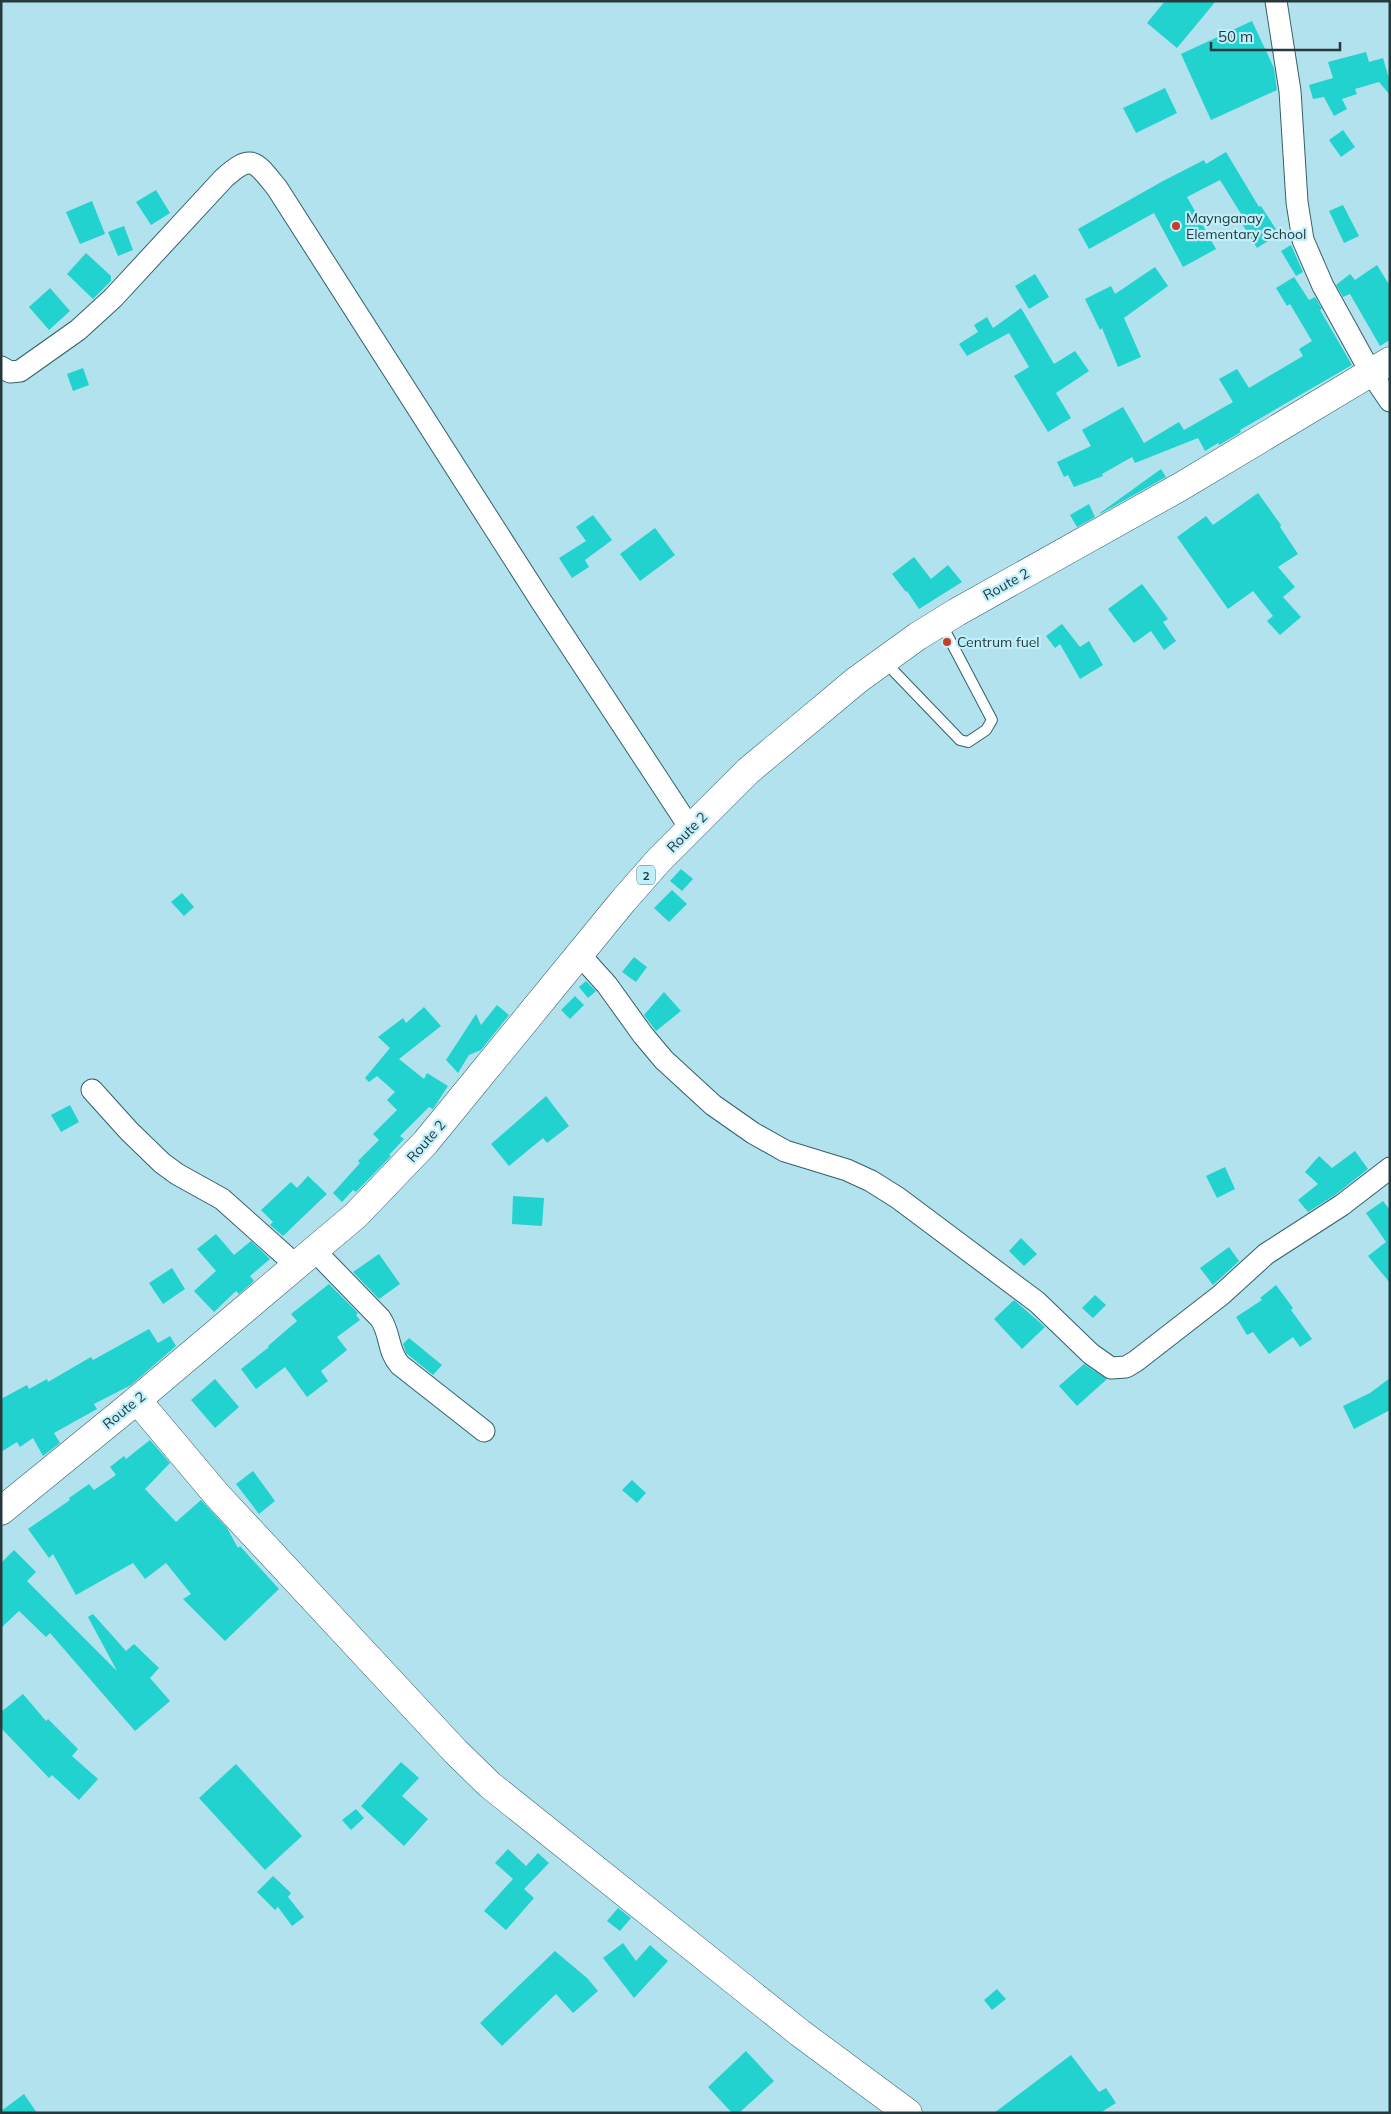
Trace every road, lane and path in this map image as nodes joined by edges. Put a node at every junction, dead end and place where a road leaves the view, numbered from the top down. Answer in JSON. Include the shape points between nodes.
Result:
{"nodes":[{"id":1,"x":1276,"y":1,"type":"edge"},
{"id":2,"x":1,"y":367,"type":"edge"},
{"id":3,"x":1380,"y":367,"type":"edge"},
{"id":4,"x":1390,"y":401,"type":"edge"},
{"id":5,"x":940,"y":622,"type":"junction"},
{"id":6,"x":884,"y":661,"type":"junction"},
{"id":7,"x":690,"y":828,"type":"junction"},
{"id":8,"x":580,"y":955,"type":"junction"},
{"id":9,"x":92,"y":1090,"type":"dead end"},
{"id":10,"x":1390,"y":1168,"type":"edge"},
{"id":11,"x":306,"y":1258,"type":"junction"},
{"id":12,"x":137,"y":1400,"type":"junction"},
{"id":13,"x":484,"y":1431,"type":"dead end"},
{"id":14,"x":1,"y":1510,"type":"edge"},
{"id":15,"x":908,"y":2113,"type":"edge"}],
"edges":[{"from":1,"to":3,"type":"street","via":[[1290,91],[1297,202],[1303,240],[1323,286]]},
{"from":2,"to":7,"type":"street","via":[[10,372],[20,371],[72,335],[113,298],[224,178],[241,164],[251,163],[260,167],[277,188]]},
{"from":3,"to":4,"type":"street"},
{"from":3,"to":5,"type":"main road","name":"Route 2","number":"2","via":[[1180,487]]},
{"from":5,"to":6,"type":"main road","name":"Route 2","number":"2"},
{"from":5,"to":6,"type":"lane","via":[[992,720],[986,730],[968,742],[960,740]]},
{"from":6,"to":7,"type":"main road","name":"Route 2","number":"2","via":[[748,771]]},
{"from":7,"to":8,"type":"main road","name":"Route 2","number":"2","via":[[623,901]]},
{"from":8,"to":10,"type":"street","via":[[608,985],[664,1060],[713,1105],[752,1133],[785,1151],[848,1170],[898,1198],[1023,1291],[1091,1354],[1111,1368],[1136,1361],[1221,1295],[1266,1254],[1342,1205]]},
{"from":8,"to":11,"type":"main road","name":"Route 2","number":"2","via":[[425,1143],[356,1215]]},
{"from":9,"to":11,"type":"street","via":[[162,1163],[222,1199]]},
{"from":11,"to":12,"type":"main road","name":"Route 2","number":"2"},
{"from":11,"to":13,"type":"street","via":[[380,1318],[387,1330],[392,1354],[400,1366]]},
{"from":12,"to":14,"type":"main road","name":"Route 2","number":"2"},
{"from":12,"to":15,"type":"main road","via":[[224,1502],[490,1785],[800,2033]]}]}
